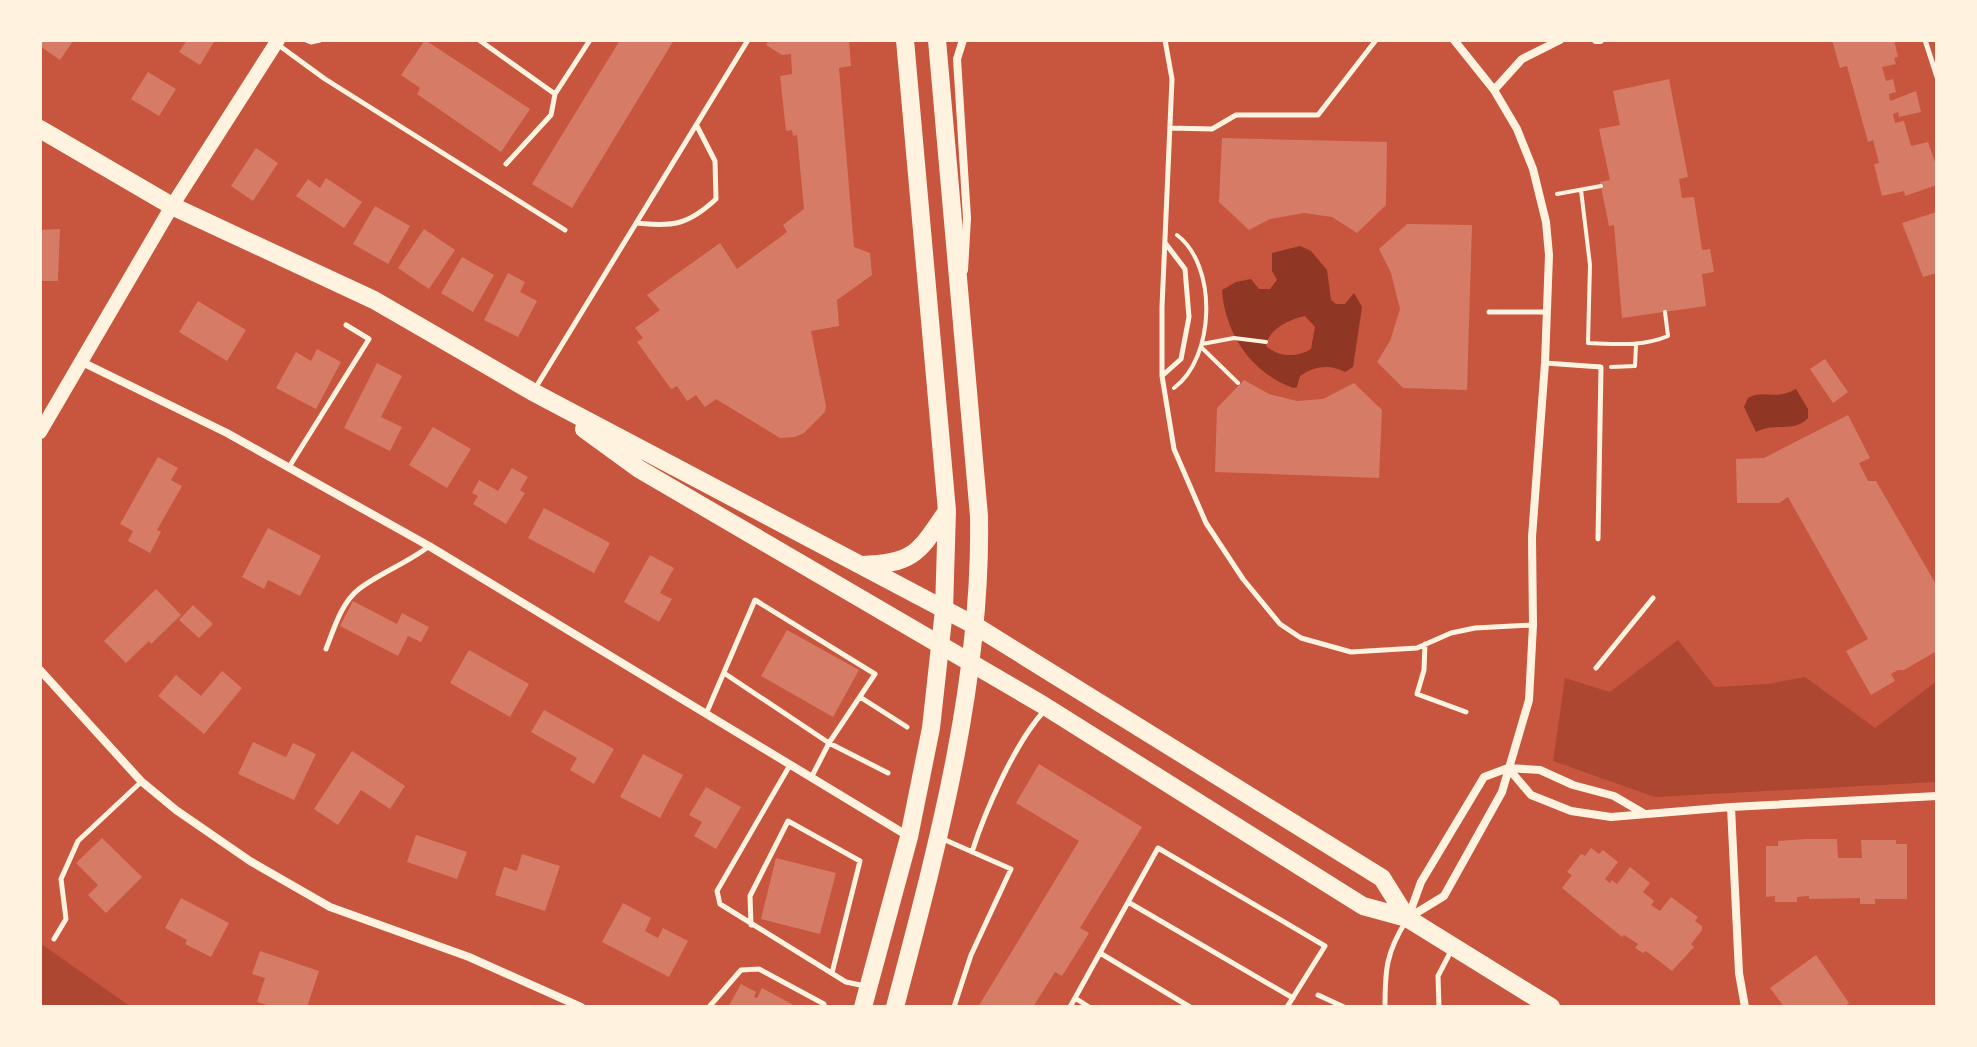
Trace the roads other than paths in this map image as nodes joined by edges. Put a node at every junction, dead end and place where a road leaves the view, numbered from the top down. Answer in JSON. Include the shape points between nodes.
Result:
{"nodes":[{"id":1,"x":306,"y":40,"type":"edge"},
{"id":2,"x":320,"y":40,"type":"edge"},
{"id":3,"x":479,"y":40,"type":"edge"},
{"id":4,"x":590,"y":40,"type":"edge"},
{"id":5,"x":748,"y":40,"type":"edge"},
{"id":6,"x":905,"y":40,"type":"edge"},
{"id":7,"x":937,"y":40,"type":"edge"},
{"id":8,"x":963,"y":40,"type":"edge"},
{"id":9,"x":1165,"y":40,"type":"edge"},
{"id":10,"x":1376,"y":40,"type":"edge"},
{"id":11,"x":1454,"y":40,"type":"edge"},
{"id":12,"x":1560,"y":40,"type":"edge"},
{"id":13,"x":1925,"y":40,"type":"edge"},
{"id":14,"x":277,"y":42,"type":"edge"},
{"id":15,"x":1937,"y":77,"type":"edge"},
{"id":16,"x":1494,"y":90,"type":"junction"},
{"id":17,"x":555,"y":94,"type":"junction"},
{"id":18,"x":696,"y":125,"type":"junction"},
{"id":19,"x":1170,"y":128,"type":"junction"},
{"id":20,"x":40,"y":129,"type":"edge"},
{"id":21,"x":506,"y":164,"type":"dead end"},
{"id":22,"x":172,"y":206,"type":"junction"},
{"id":23,"x":636,"y":223,"type":"junction"},
{"id":24,"x":565,"y":230,"type":"dead end"},
{"id":25,"x":1165,"y":243,"type":"junction"},
{"id":26,"x":961,"y":294,"type":"junction"},
{"id":27,"x":1489,"y":312,"type":"dead end"},
{"id":28,"x":1547,"y":312,"type":"junction"},
{"id":29,"x":346,"y":325,"type":"dead end"},
{"id":30,"x":82,"y":362,"type":"junction"},
{"id":31,"x":1545,"y":363,"type":"junction"},
{"id":32,"x":1162,"y":376,"type":"junction"},
{"id":33,"x":533,"y":392,"type":"junction"},
{"id":34,"x":40,"y":432,"type":"edge"},
{"id":35,"x":289,"y":467,"type":"junction"},
{"id":36,"x":947,"y":511,"type":"junction"},
{"id":37,"x":1598,"y":539,"type":"dead end"},
{"id":38,"x":429,"y":546,"type":"junction"},
{"id":39,"x":860,"y":565,"type":"junction"},
{"id":40,"x":1653,"y":598,"type":"dead end"},
{"id":41,"x":944,"y":610,"type":"junction"},
{"id":42,"x":974,"y":625,"type":"junction"},
{"id":43,"x":1533,"y":625,"type":"junction"},
{"id":44,"x":939,"y":643,"type":"junction"},
{"id":45,"x":1425,"y":644,"type":"junction"},
{"id":46,"x":326,"y":649,"type":"dead end"},
{"id":47,"x":970,"y":663,"type":"junction"},
{"id":48,"x":1596,"y":668,"type":"dead end"},
{"id":49,"x":40,"y":670,"type":"edge"},
{"id":50,"x":724,"y":673,"type":"junction"},
{"id":51,"x":860,"y":697,"type":"junction"},
{"id":52,"x":1048,"y":708,"type":"junction"},
{"id":53,"x":1466,"y":712,"type":"dead end"},
{"id":54,"x":706,"y":714,"type":"junction"},
{"id":55,"x":907,"y":727,"type":"dead end"},
{"id":56,"x":829,"y":743,"type":"junction"},
{"id":57,"x":790,"y":765,"type":"junction"},
{"id":58,"x":1508,"y":768,"type":"junction"},
{"id":59,"x":888,"y":773,"type":"dead end"},
{"id":60,"x":811,"y":778,"type":"junction"},
{"id":61,"x":141,"y":781,"type":"junction"},
{"id":62,"x":1937,"y":796,"type":"edge"},
{"id":63,"x":1731,"y":807,"type":"junction"},
{"id":64,"x":1643,"y":814,"type":"junction"},
{"id":65,"x":909,"y":837,"type":"junction"},
{"id":66,"x":939,"y":837,"type":"junction"},
{"id":67,"x":972,"y":852,"type":"junction"},
{"id":68,"x":1128,"y":902,"type":"junction"},
{"id":69,"x":1407,"y":918,"type":"junction"},
{"id":70,"x":751,"y":925,"type":"junction"},
{"id":71,"x":54,"y":939,"type":"dead end"},
{"id":72,"x":1454,"y":946,"type":"junction"},
{"id":73,"x":1100,"y":953,"type":"junction"},
{"id":74,"x":832,"y":973,"type":"junction"},
{"id":75,"x":868,"y":987,"type":"junction"},
{"id":76,"x":1318,"y":995,"type":"dead end"},
{"id":77,"x":1075,"y":998,"type":"junction"},
{"id":78,"x":1293,"y":998,"type":"junction"},
{"id":79,"x":581,"y":1007,"type":"edge"},
{"id":80,"x":709,"y":1007,"type":"edge"},
{"id":81,"x":824,"y":1007,"type":"edge"},
{"id":82,"x":863,"y":1007,"type":"edge"},
{"id":83,"x":895,"y":1007,"type":"edge"},
{"id":84,"x":954,"y":1007,"type":"edge"},
{"id":85,"x":1070,"y":1007,"type":"edge"},
{"id":86,"x":1089,"y":1007,"type":"edge"},
{"id":87,"x":1190,"y":1007,"type":"edge"},
{"id":88,"x":1287,"y":1007,"type":"edge"},
{"id":89,"x":1344,"y":1007,"type":"edge"},
{"id":90,"x":1385,"y":1007,"type":"edge"},
{"id":91,"x":1439,"y":1007,"type":"edge"},
{"id":92,"x":1551,"y":1007,"type":"edge"},
{"id":93,"x":1745,"y":1007,"type":"edge"}],
"edges":[{"from":1,"to":2,"type":"lane"},
{"from":3,"to":17,"type":"lane"},
{"from":4,"to":17,"type":"lane"},
{"from":5,"to":18,"type":"lane"},
{"from":6,"to":36,"type":"main road"},
{"from":7,"to":26,"type":"main road"},
{"from":8,"to":26,"type":"street","via":[[957,59],[967,218]]},
{"from":9,"to":19,"type":"lane","via":[[1172,79]]},
{"from":10,"to":19,"type":"lane","via":[[1318,115],[1236,115],[1212,129]]},
{"from":11,"to":16,"type":"street"},
{"from":12,"to":16,"type":"street","via":[[1522,59]]},
{"from":13,"to":15,"type":"lane"},
{"from":14,"to":22,"type":"street"},
{"from":14,"to":24,"type":"lane","via":[[325,79]]},
{"from":16,"to":28,"type":"street","via":[[1526,148],[1541,198],[1549,255]]},
{"from":17,"to":21,"type":"lane","via":[[551,115]]},
{"from":18,"to":23,"type":"lane"},
{"from":18,"to":23,"type":"lane","via":[[715,161],[716,199],[697,216],[668,227]]},
{"from":19,"to":25,"type":"lane"},
{"from":20,"to":22,"type":"main road"},
{"from":22,"to":30,"type":"street"},
{"from":22,"to":33,"type":"main road","via":[[374,300]]},
{"from":23,"to":33,"type":"lane"},
{"from":25,"to":32,"type":"lane"},
{"from":25,"to":32,"type":"lane","via":[[1185,269],[1189,317],[1181,359]]},
{"from":26,"to":42,"type":"main road","via":[[979,516]]},
{"from":27,"to":28,"type":"lane"},
{"from":28,"to":31,"type":"street"},
{"from":29,"to":35,"type":"lane","via":[[369,339]]},
{"from":30,"to":34,"type":"street"},
{"from":30,"to":35,"type":"street"},
{"from":31,"to":37,"type":"lane","via":[[1601,367]]},
{"from":31,"to":43,"type":"street","via":[[1532,537]]},
{"from":32,"to":45,"type":"lane","via":[[1174,449],[1206,523],[1280,624],[1301,638],[1351,652]]},
{"from":33,"to":39,"type":"main road"},
{"from":33,"to":44,"type":"main road","via":[[639,469]]},
{"from":35,"to":38,"type":"street"},
{"from":36,"to":39,"type":"main road","via":[[911,556],[886,565]]},
{"from":36,"to":41,"type":"main road"},
{"from":38,"to":46,"type":"lane","via":[[358,590],[340,613]]},
{"from":38,"to":54,"type":"street"},
{"from":39,"to":41,"type":"main road"},
{"from":40,"to":48,"type":"lane"},
{"from":41,"to":42,"type":"main road"},
{"from":41,"to":44,"type":"main road"},
{"from":42,"to":47,"type":"main road"},
{"from":42,"to":69,"type":"main road","via":[[1382,878]]},
{"from":43,"to":45,"type":"lane","via":[[1475,628]]},
{"from":43,"to":58,"type":"street","via":[[1529,700]]},
{"from":44,"to":47,"type":"main road"},
{"from":44,"to":65,"type":"main road","via":[[931,728]]},
{"from":45,"to":53,"type":"lane","via":[[1417,694]]},
{"from":47,"to":52,"type":"main road"},
{"from":47,"to":66,"type":"main road"},
{"from":49,"to":61,"type":"street"},
{"from":50,"to":51,"type":"lane","via":[[755,600],[875,674]]},
{"from":50,"to":54,"type":"lane"},
{"from":50,"to":56,"type":"lane"},
{"from":51,"to":55,"type":"lane"},
{"from":51,"to":56,"type":"lane"},
{"from":52,"to":67,"type":"lane","via":[[1031,726],[983,818]]},
{"from":52,"to":69,"type":"main road","via":[[1363,906]]},
{"from":54,"to":57,"type":"street"},
{"from":56,"to":59,"type":"lane"},
{"from":56,"to":60,"type":"lane"},
{"from":57,"to":60,"type":"street"},
{"from":57,"to":70,"type":"lane","via":[[717,891],[720,904]]},
{"from":58,"to":64,"type":"street","via":[[1540,770],[1614,796]]},
{"from":58,"to":64,"type":"street","via":[[1531,795],[1571,811],[1611,817]]},
{"from":58,"to":69,"type":"street","via":[[1484,777],[1421,882]]},
{"from":58,"to":69,"type":"street","via":[[1502,792],[1444,896]]},
{"from":60,"to":65,"type":"street"},
{"from":61,"to":71,"type":"lane","via":[[78,841],[61,879],[66,919]]},
{"from":61,"to":79,"type":"street","via":[[250,861],[330,907],[469,957]]},
{"from":62,"to":63,"type":"street"},
{"from":63,"to":64,"type":"street"},
{"from":63,"to":93,"type":"street"},
{"from":65,"to":75,"type":"main road"},
{"from":66,"to":67,"type":"lane"},
{"from":66,"to":83,"type":"main road"},
{"from":67,"to":84,"type":"lane","via":[[1011,869],[971,955]]},
{"from":68,"to":73,"type":"lane"},
{"from":68,"to":78,"type":"lane"},
{"from":68,"to":78,"type":"lane","via":[[1158,848],[1325,946]]},
{"from":69,"to":72,"type":"main road"},
{"from":69,"to":90,"type":"lane","via":[[1390,946]]},
{"from":70,"to":74,"type":"lane"},
{"from":70,"to":74,"type":"lane","via":[[750,896],[788,821],[860,861]]},
{"from":72,"to":91,"type":"lane","via":[[1438,976]]},
{"from":72,"to":92,"type":"main road"},
{"from":73,"to":77,"type":"lane"},
{"from":73,"to":87,"type":"lane"},
{"from":74,"to":75,"type":"lane"},
{"from":75,"to":82,"type":"main road"},
{"from":76,"to":89,"type":"lane"},
{"from":77,"to":85,"type":"lane"},
{"from":77,"to":86,"type":"lane"},
{"from":78,"to":88,"type":"lane"},
{"from":80,"to":81,"type":"lane","via":[[741,970],[759,969]]}]}
